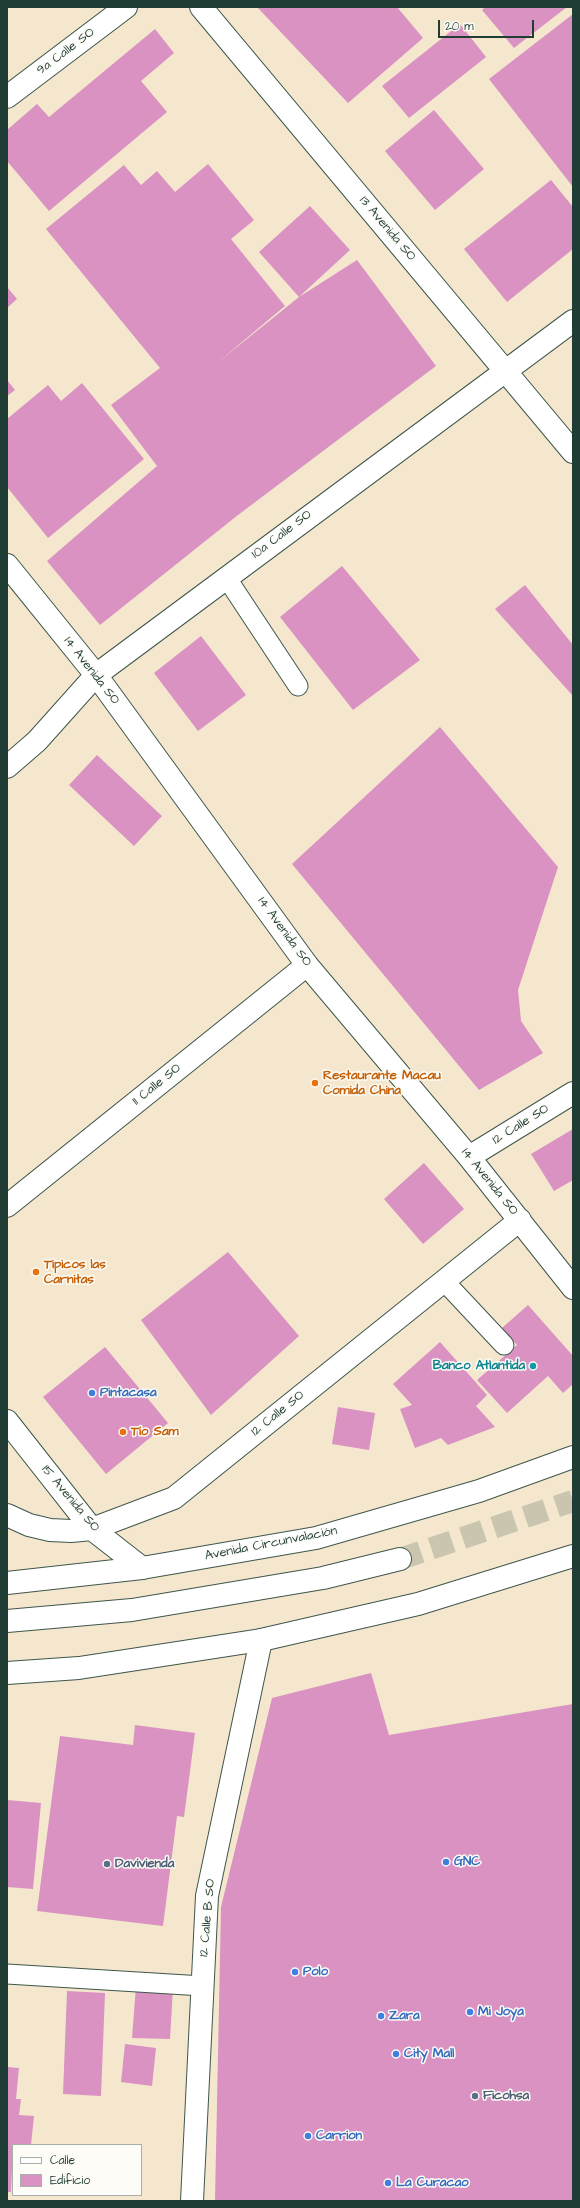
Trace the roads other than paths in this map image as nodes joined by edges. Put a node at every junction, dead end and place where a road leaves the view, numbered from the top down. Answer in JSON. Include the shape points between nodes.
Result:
{"nodes":[{"id":1,"x":126,"y":7,"type":"edge"},
{"id":2,"x":201,"y":7,"type":"edge"},
{"id":3,"x":7,"y":96,"type":"edge"},
{"id":4,"x":573,"y":321,"type":"edge"},
{"id":5,"x":505,"y":370,"type":"junction"},
{"id":6,"x":573,"y":452,"type":"edge"},
{"id":7,"x":7,"y":565,"type":"edge"},
{"id":8,"x":226,"y":577,"type":"junction"},
{"id":9,"x":96,"y":675,"type":"junction"},
{"id":10,"x":298,"y":686,"type":"dead end"},
{"id":11,"x":7,"y":767,"type":"edge"},
{"id":12,"x":307,"y":965,"type":"junction"},
{"id":13,"x":573,"y":1093,"type":"edge"},
{"id":14,"x":469,"y":1157,"type":"junction"},
{"id":15,"x":7,"y":1206,"type":"edge"},
{"id":16,"x":520,"y":1220,"type":"junction"},
{"id":17,"x":444,"y":1281,"type":"junction"},
{"id":18,"x":573,"y":1288,"type":"edge"},
{"id":19,"x":504,"y":1344,"type":"dead end"},
{"id":20,"x":7,"y":1421,"type":"edge"},
{"id":21,"x":573,"y":1457,"type":"edge"},
{"id":22,"x":7,"y":1515,"type":"edge"},
{"id":23,"x":92,"y":1529,"type":"junction"},
{"id":24,"x":573,"y":1556,"type":"edge"},
{"id":25,"x":400,"y":1559,"type":"tunnel mouth"},
{"id":26,"x":142,"y":1568,"type":"junction"},
{"id":27,"x":7,"y":1583,"type":"edge"},
{"id":28,"x":7,"y":1621,"type":"edge"},
{"id":29,"x":261,"y":1640,"type":"junction"},
{"id":30,"x":7,"y":1673,"type":"edge"},
{"id":31,"x":7,"y":1974,"type":"edge"},
{"id":32,"x":202,"y":1986,"type":"junction"},
{"id":33,"x":192,"y":2201,"type":"edge"}],
"edges":[{"from":1,"to":3,"type":"main road","name":"9a Calle SO"},
{"from":2,"to":5,"type":"main road","name":"13 Avenida SO"},
{"from":4,"to":5,"type":"main road","name":"10a Calle SO"},
{"from":5,"to":6,"type":"main road","name":"13 Avenida SO"},
{"from":5,"to":8,"type":"main road","name":"10a Calle SO"},
{"from":7,"to":9,"type":"main road","name":"14 Avenida SO"},
{"from":8,"to":9,"type":"main road","name":"10a Calle SO"},
{"from":8,"to":10,"type":"lane"},
{"from":9,"to":11,"type":"main road","name":"10a Calle SO","via":[[37,741]]},
{"from":9,"to":12,"type":"main road","name":"14 Avenida SO"},
{"from":12,"to":14,"type":"main road","name":"14 Avenida SO"},
{"from":12,"to":15,"type":"main road","name":"11 Calle SO"},
{"from":13,"to":14,"type":"main road","name":"12 Calle SO"},
{"from":14,"to":16,"type":"main road","name":"14 Avenida SO"},
{"from":16,"to":17,"type":"main road","name":"12 Calle SO"},
{"from":16,"to":18,"type":"main road","name":"14 Avenida SO"},
{"from":17,"to":19,"type":"lane"},
{"from":17,"to":23,"type":"main road","name":"12 Calle SO","via":[[174,1498]]},
{"from":20,"to":23,"type":"main road","name":"15 Avenida SO"},
{"from":21,"to":26,"type":"main road","name":"Avenida Circunvalación","via":[[479,1491],[316,1538]]},
{"from":22,"to":23,"type":"main road","name":"12 Calle SO","via":[[50,1530]]},
{"from":23,"to":26,"type":"main road","name":"15 Avenida SO"},
{"from":24,"to":29,"type":"main road","via":[[418,1604]]},
{"from":25,"to":28,"type":"main road","via":[[323,1578],[139,1609]]},
{"from":26,"to":27,"type":"main road","name":"Avenida Circunvalación"},
{"from":29,"to":30,"type":"main road","via":[[80,1668]]},
{"from":29,"to":32,"type":"main road","name":"12 Calle B SO","via":[[207,1896]]},
{"from":31,"to":32,"type":"lane"},
{"from":32,"to":33,"type":"main road","name":"12 Calle B SO"}]}
